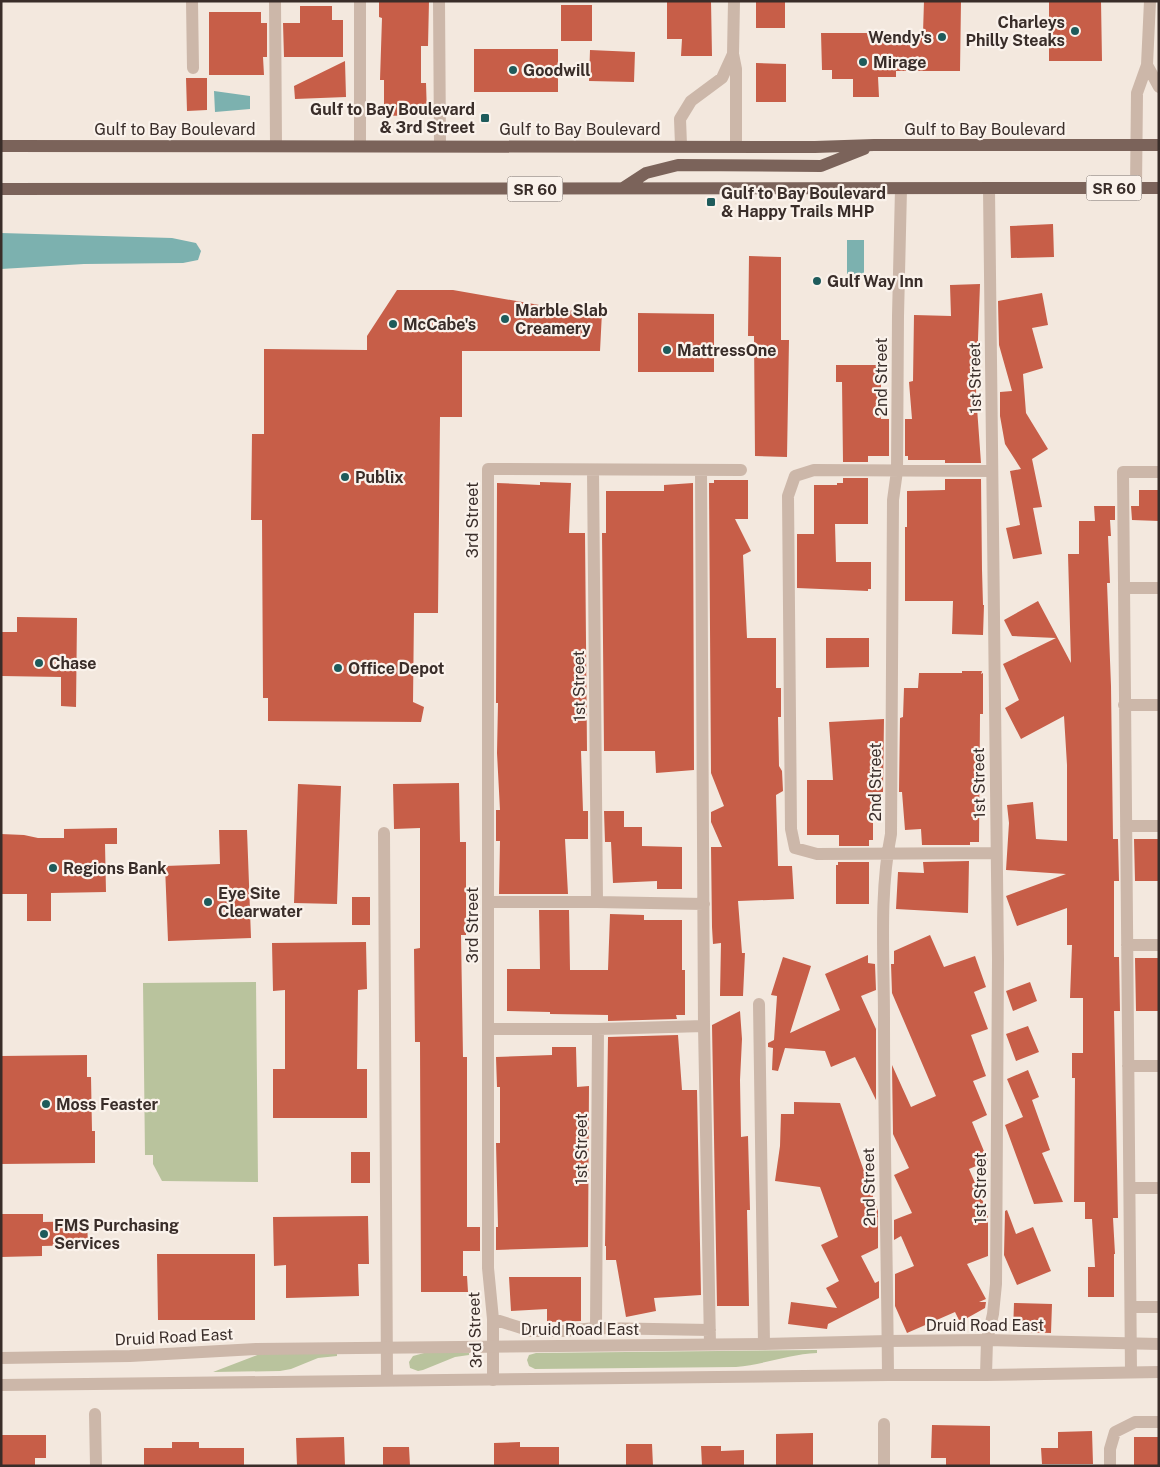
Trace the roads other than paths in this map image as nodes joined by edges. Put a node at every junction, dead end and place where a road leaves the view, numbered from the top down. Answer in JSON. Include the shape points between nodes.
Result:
{"nodes":[{"id":1,"x":192,"y":1,"type":"edge"},
{"id":2,"x":274,"y":1,"type":"edge"},
{"id":3,"x":360,"y":1,"type":"edge"},
{"id":4,"x":439,"y":1,"type":"edge"},
{"id":5,"x":734,"y":1,"type":"edge"},
{"id":6,"x":1150,"y":1,"type":"edge"},
{"id":7,"x":733,"y":54,"type":"junction"},
{"id":8,"x":1147,"y":65,"type":"junction"},
{"id":9,"x":193,"y":68,"type":"dead end"},
{"id":10,"x":1159,"y":87,"type":"edge"},
{"id":11,"x":276,"y":145,"type":"junction"},
{"id":12,"x":360,"y":145,"type":"junction"},
{"id":13,"x":440,"y":145,"type":"junction"},
{"id":14,"x":681,"y":145,"type":"junction"},
{"id":15,"x":874,"y":145,"type":"junction"},
{"id":16,"x":1136,"y":145,"type":"junction"},
{"id":17,"x":1159,"y":145,"type":"edge"},
{"id":18,"x":1,"y":146,"type":"edge"},
{"id":19,"x":736,"y":146,"type":"junction"},
{"id":20,"x":622,"y":188,"type":"junction"},
{"id":21,"x":1136,"y":188,"type":"junction"},
{"id":22,"x":1159,"y":188,"type":"edge"},
{"id":23,"x":1,"y":189,"type":"edge"},
{"id":24,"x":901,"y":189,"type":"junction"},
{"id":25,"x":989,"y":189,"type":"junction"},
{"id":26,"x":701,"y":470,"type":"junction"},
{"id":27,"x":741,"y":470,"type":"dead end"},
{"id":28,"x":593,"y":471,"type":"junction"},
{"id":29,"x":897,"y":471,"type":"junction"},
{"id":30,"x":992,"y":471,"type":"junction"},
{"id":31,"x":1159,"y":472,"type":"edge"},
{"id":32,"x":1124,"y":588,"type":"junction"},
{"id":33,"x":1159,"y":588,"type":"edge"},
{"id":34,"x":1124,"y":705,"type":"junction"},
{"id":35,"x":1159,"y":705,"type":"edge"},
{"id":36,"x":1126,"y":826,"type":"junction"},
{"id":37,"x":1159,"y":826,"type":"edge"},
{"id":38,"x":384,"y":833,"type":"dead end"},
{"id":39,"x":887,"y":853,"type":"junction"},
{"id":40,"x":995,"y":853,"type":"junction"},
{"id":41,"x":488,"y":902,"type":"junction"},
{"id":42,"x":597,"y":902,"type":"junction"},
{"id":43,"x":704,"y":904,"type":"junction"},
{"id":44,"x":1127,"y":945,"type":"junction"},
{"id":45,"x":1159,"y":945,"type":"edge"},
{"id":46,"x":759,"y":1004,"type":"dead end"},
{"id":47,"x":704,"y":1026,"type":"junction"},
{"id":48,"x":488,"y":1029,"type":"junction"},
{"id":49,"x":598,"y":1029,"type":"junction"},
{"id":50,"x":1128,"y":1066,"type":"junction"},
{"id":51,"x":1159,"y":1066,"type":"edge"},
{"id":52,"x":1130,"y":1188,"type":"junction"},
{"id":53,"x":1159,"y":1188,"type":"edge"},
{"id":54,"x":1131,"y":1307,"type":"junction"},
{"id":55,"x":1159,"y":1307,"type":"edge"},
{"id":56,"x":493,"y":1319,"type":"junction"},
{"id":57,"x":596,"y":1328,"type":"junction"},
{"id":58,"x":710,"y":1330,"type":"junction"},
{"id":59,"x":987,"y":1340,"type":"junction"},
{"id":60,"x":888,"y":1341,"type":"junction"},
{"id":61,"x":1131,"y":1343,"type":"junction"},
{"id":62,"x":710,"y":1344,"type":"junction"},
{"id":63,"x":764,"y":1344,"type":"junction"},
{"id":64,"x":1159,"y":1344,"type":"edge"},
{"id":65,"x":493,"y":1346,"type":"junction"},
{"id":66,"x":386,"y":1347,"type":"junction"},
{"id":67,"x":1,"y":1358,"type":"edge"},
{"id":68,"x":1131,"y":1372,"type":"junction"},
{"id":69,"x":1159,"y":1372,"type":"edge"},
{"id":70,"x":888,"y":1375,"type":"junction"},
{"id":71,"x":986,"y":1376,"type":"junction"},
{"id":72,"x":387,"y":1380,"type":"junction"},
{"id":73,"x":493,"y":1380,"type":"junction"},
{"id":74,"x":1,"y":1385,"type":"edge"},
{"id":75,"x":95,"y":1414,"type":"dead end"},
{"id":76,"x":1159,"y":1422,"type":"edge"},
{"id":77,"x":884,"y":1424,"type":"dead end"},
{"id":78,"x":96,"y":1466,"type":"edge"},
{"id":79,"x":884,"y":1466,"type":"edge"},
{"id":80,"x":1110,"y":1466,"type":"edge"}],
"edges":[{"from":1,"to":9,"type":"street"},
{"from":2,"to":11,"type":"street"},
{"from":3,"to":12,"type":"street"},
{"from":4,"to":13,"type":"street"},
{"from":5,"to":7,"type":"street"},
{"from":6,"to":8,"type":"street"},
{"from":7,"to":14,"type":"street","via":[[722,78],[692,102],[680,119]]},
{"from":7,"to":19,"type":"street"},
{"from":8,"to":10,"type":"street"},
{"from":8,"to":16,"type":"street","via":[[1137,93]]},
{"from":11,"to":12,"type":"main road","name":"Gulf to Bay Boulevard"},
{"from":11,"to":18,"type":"main road","name":"Gulf to Bay Boulevard"},
{"from":12,"to":13,"type":"main road","name":"Gulf to Bay Boulevard"},
{"from":13,"to":14,"type":"main road","name":"Gulf to Bay Boulevard"},
{"from":14,"to":19,"type":"main road","name":"Gulf to Bay Boulevard"},
{"from":15,"to":16,"type":"main road","name":"Gulf to Bay Boulevard"},
{"from":15,"to":19,"type":"main road","name":"Gulf to Bay Boulevard"},
{"from":15,"to":20,"type":"main road","via":[[821,166],[678,165],[646,173]]},
{"from":16,"to":17,"type":"main road","name":"Gulf to Bay Boulevard"},
{"from":16,"to":21,"type":"street"},
{"from":20,"to":23,"type":"main road","number":"SR 60"},
{"from":20,"to":24,"type":"main road","number":"SR 60"},
{"from":21,"to":22,"type":"main road","number":"SR 60"},
{"from":21,"to":25,"type":"main road","number":"SR 60"},
{"from":24,"to":25,"type":"main road","number":"SR 60"},
{"from":24,"to":29,"type":"street","name":"2nd Street"},
{"from":25,"to":30,"type":"street","name":"1st Street"},
{"from":26,"to":27,"type":"street"},
{"from":26,"to":28,"type":"street"},
{"from":26,"to":43,"type":"street"},
{"from":28,"to":41,"type":"street","name":"3rd Street","via":[[488,469]]},
{"from":28,"to":42,"type":"street","name":"1st Street"},
{"from":29,"to":30,"type":"street"},
{"from":29,"to":39,"type":"street","name":"2nd Street","via":[[893,500],[891,834]]},
{"from":29,"to":39,"type":"street","via":[[814,470],[794,476],[788,496],[791,829],[795,848],[817,854]]},
{"from":30,"to":40,"type":"street","name":"1st Street"},
{"from":31,"to":32,"type":"street","via":[[1122,472]]},
{"from":32,"to":33,"type":"street"},
{"from":32,"to":34,"type":"street"},
{"from":34,"to":35,"type":"street"},
{"from":34,"to":36,"type":"street"},
{"from":36,"to":37,"type":"street"},
{"from":36,"to":44,"type":"street"},
{"from":38,"to":66,"type":"street"},
{"from":39,"to":40,"type":"street"},
{"from":39,"to":60,"type":"street","name":"2nd Street","via":[[884,1122]]},
{"from":40,"to":59,"type":"street","name":"1st Street","via":[[998,959],[996,1284]]},
{"from":41,"to":42,"type":"street"},
{"from":41,"to":48,"type":"street","name":"3rd Street"},
{"from":42,"to":43,"type":"street"},
{"from":43,"to":47,"type":"street"},
{"from":44,"to":45,"type":"street"},
{"from":44,"to":50,"type":"street"},
{"from":46,"to":63,"type":"street"},
{"from":47,"to":49,"type":"street"},
{"from":47,"to":58,"type":"street"},
{"from":48,"to":49,"type":"street"},
{"from":48,"to":56,"type":"street","name":"3rd Street","via":[[488,1268]]},
{"from":49,"to":57,"type":"street","name":"1st Street"},
{"from":50,"to":51,"type":"street"},
{"from":50,"to":52,"type":"street"},
{"from":52,"to":53,"type":"street"},
{"from":52,"to":54,"type":"street"},
{"from":54,"to":55,"type":"street"},
{"from":54,"to":61,"type":"street"},
{"from":56,"to":57,"type":"street","via":[[531,1331]]},
{"from":56,"to":65,"type":"street","name":"3rd Street"},
{"from":57,"to":58,"type":"street"},
{"from":58,"to":62,"type":"street"},
{"from":59,"to":60,"type":"street","name":"Druid Road East"},
{"from":59,"to":61,"type":"street","name":"Druid Road East"},
{"from":59,"to":71,"type":"street","name":"1st Street"},
{"from":60,"to":63,"type":"street","name":"Druid Road East"},
{"from":60,"to":70,"type":"street","name":"2nd Street"},
{"from":61,"to":64,"type":"street","name":"Druid Road East"},
{"from":61,"to":68,"type":"street"},
{"from":62,"to":63,"type":"street","name":"Druid Road East"},
{"from":62,"to":65,"type":"street","name":"Druid Road East"},
{"from":65,"to":66,"type":"street","name":"Druid Road East"},
{"from":65,"to":73,"type":"street","name":"3rd Street"},
{"from":66,"to":67,"type":"street","name":"Druid Road East"},
{"from":66,"to":72,"type":"street"},
{"from":68,"to":69,"type":"street"},
{"from":68,"to":71,"type":"street"},
{"from":70,"to":71,"type":"street"},
{"from":70,"to":73,"type":"street"},
{"from":72,"to":73,"type":"street"},
{"from":72,"to":74,"type":"street"},
{"from":75,"to":78,"type":"street"},
{"from":76,"to":80,"type":"street","via":[[1135,1422],[1115,1432]]},
{"from":77,"to":79,"type":"street"}]}
